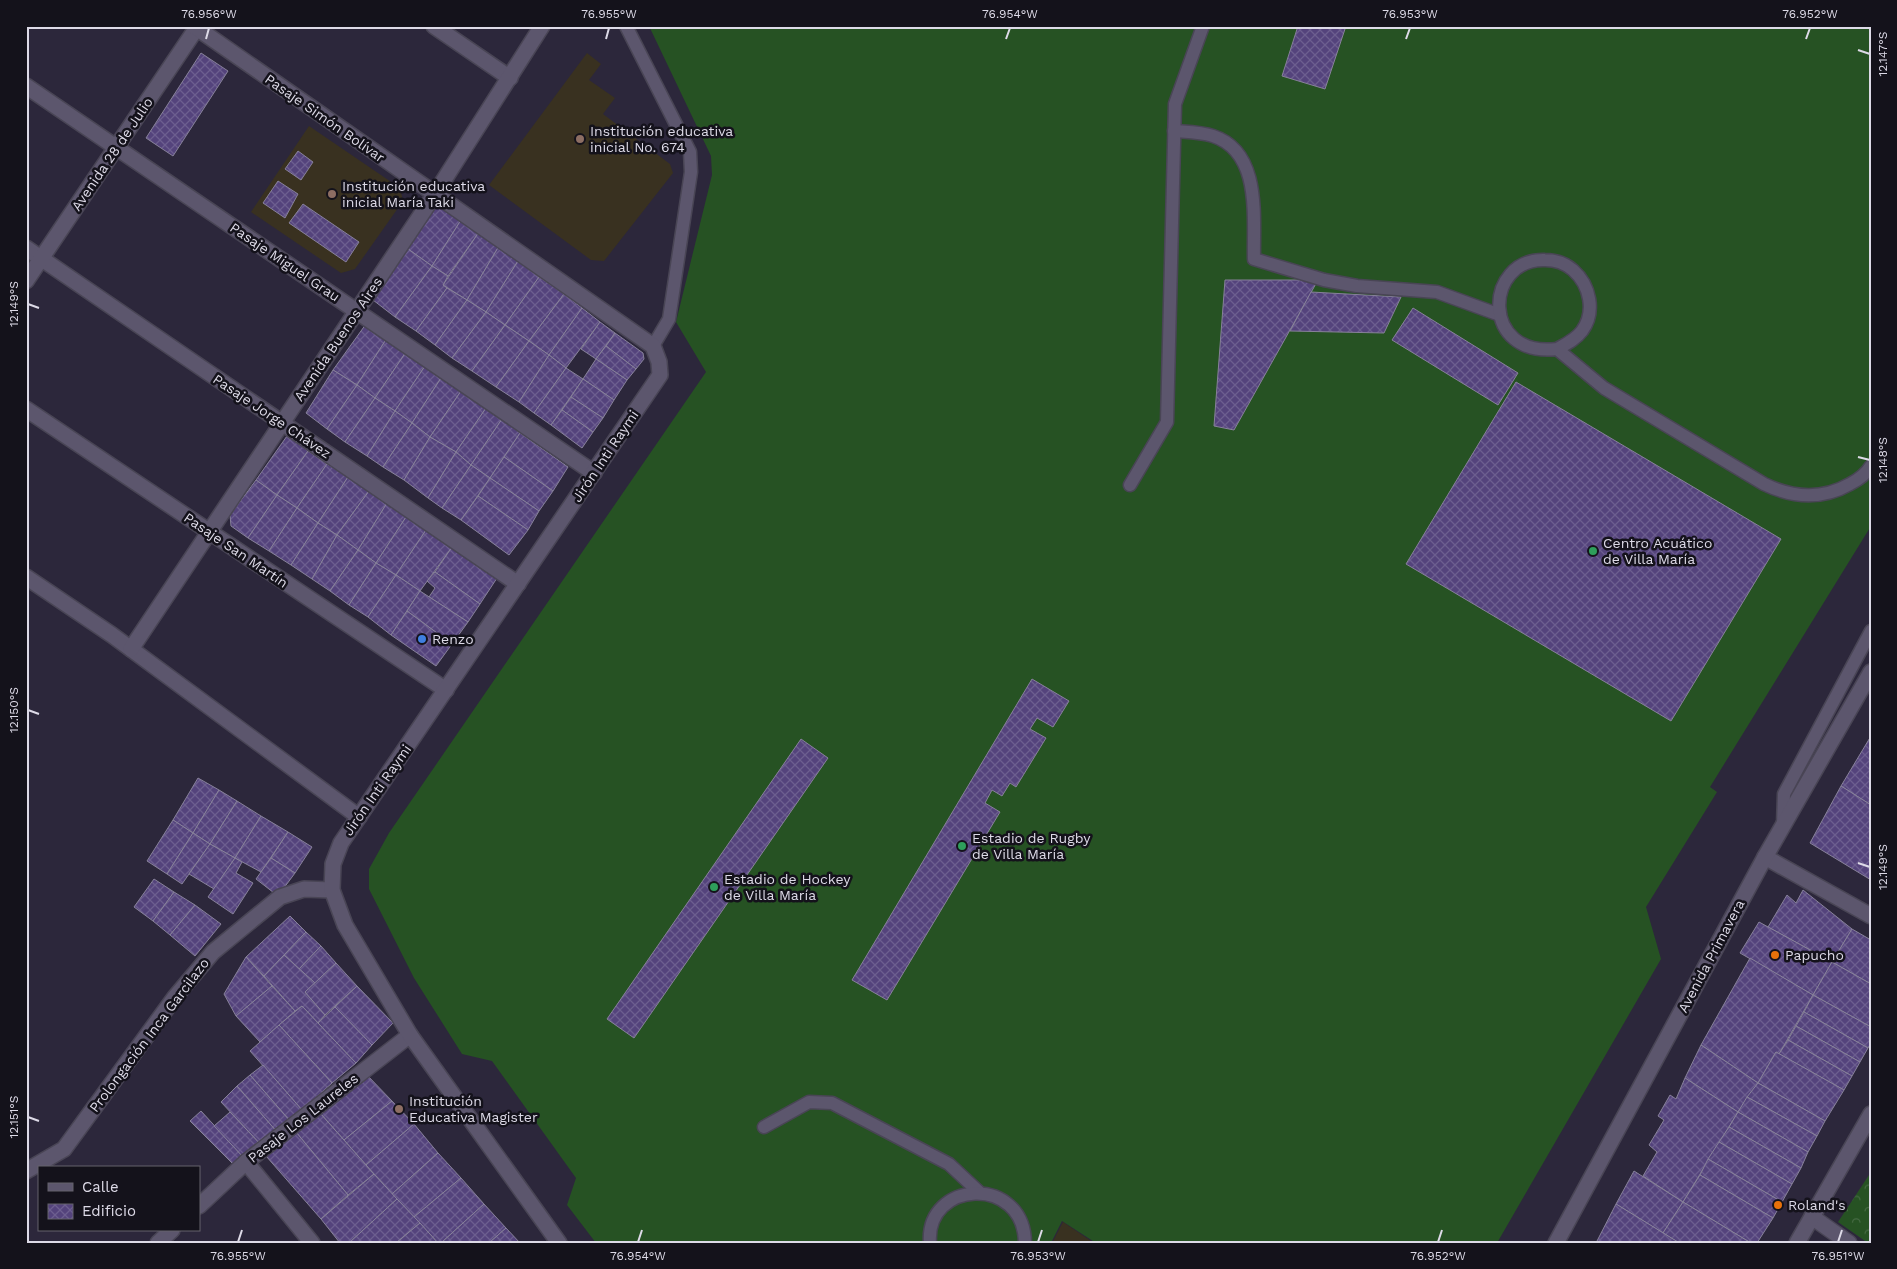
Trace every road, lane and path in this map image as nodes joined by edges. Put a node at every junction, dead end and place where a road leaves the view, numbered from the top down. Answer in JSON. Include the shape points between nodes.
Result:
{"nodes":[{"id":1,"x":434,"y":26,"type":"edge"},
{"id":2,"x":542,"y":26,"type":"edge"},
{"id":3,"x":626,"y":26,"type":"edge"},
{"id":4,"x":1203,"y":26,"type":"edge"},
{"id":5,"x":196,"y":27,"type":"edge"},
{"id":6,"x":510,"y":78,"type":"junction"},
{"id":7,"x":26,"y":86,"type":"edge"},
{"id":8,"x":1174,"y":131,"type":"junction"},
{"id":9,"x":116,"y":147,"type":"junction"},
{"id":10,"x":434,"y":194,"type":"junction"},
{"id":11,"x":26,"y":248,"type":"edge"},
{"id":12,"x":42,"y":258,"type":"junction"},
{"id":13,"x":26,"y":281,"type":"edge"},
{"id":14,"x":356,"y":311,"type":"junction"},
{"id":15,"x":1500,"y":315,"type":"junction"},
{"id":16,"x":653,"y":346,"type":"junction"},
{"id":17,"x":1557,"y":349,"type":"junction"},
{"id":18,"x":26,"y":409,"type":"edge"},
{"id":19,"x":282,"y":422,"type":"junction"},
{"id":20,"x":1871,"y":466,"type":"edge"},
{"id":21,"x":594,"y":473,"type":"junction"},
{"id":22,"x":1130,"y":485,"type":"dead end"},
{"id":23,"x":209,"y":532,"type":"junction"},
{"id":24,"x":26,"y":577,"type":"edge"},
{"id":25,"x":518,"y":584,"type":"junction"},
{"id":26,"x":1871,"y":630,"type":"edge"},
{"id":27,"x":131,"y":649,"type":"junction"},
{"id":28,"x":1871,"y":672,"type":"edge"},
{"id":29,"x":446,"y":690,"type":"junction"},
{"id":30,"x":359,"y":817,"type":"junction"},
{"id":31,"x":1784,"y":825,"type":"junction"},
{"id":32,"x":1765,"y":857,"type":"junction"},
{"id":33,"x":332,"y":890,"type":"junction"},
{"id":34,"x":1871,"y":916,"type":"edge"},
{"id":35,"x":410,"y":1035,"type":"junction"},
{"id":36,"x":1871,"y":1114,"type":"edge"},
{"id":37,"x":764,"y":1127,"type":"dead end"},
{"id":38,"x":246,"y":1162,"type":"junction"},
{"id":39,"x":26,"y":1171,"type":"edge"},
{"id":40,"x":979,"y":1192,"type":"junction"},
{"id":41,"x":200,"y":1205,"type":"edge"},
{"id":42,"x":1812,"y":1217,"type":"junction"},
{"id":43,"x":170,"y":1232,"type":"edge"},
{"id":44,"x":158,"y":1243,"type":"edge"},
{"id":45,"x":312,"y":1243,"type":"edge"},
{"id":46,"x":558,"y":1243,"type":"edge"},
{"id":47,"x":930,"y":1243,"type":"edge"},
{"id":48,"x":1025,"y":1243,"type":"edge"},
{"id":49,"x":1556,"y":1243,"type":"edge"},
{"id":50,"x":1797,"y":1243,"type":"edge"},
{"id":51,"x":1848,"y":1243,"type":"edge"}],
"edges":[{"from":1,"to":6,"type":"street"},
{"from":2,"to":6,"type":"street","name":"Avenida Buenos Aires"},
{"from":3,"to":16,"type":"lane","via":[[690,152],[691,172],[669,320]]},
{"from":4,"to":8,"type":"lane","via":[[1175,104]]},
{"from":5,"to":9,"type":"street","name":"Avenida 28 de Julio"},
{"from":5,"to":10,"type":"street","name":"Pasaje Simón Bolívar"},
{"from":6,"to":10,"type":"street","name":"Avenida Buenos Aires"},
{"from":7,"to":9,"type":"street","name":"Pasaje Miguel Grau"},
{"from":8,"to":15,"type":"lane","via":[[1215,136],[1235,149],[1243,160],[1252,187],[1254,259],[1316,278],[1357,286],[1437,292]]},
{"from":8,"to":22,"type":"lane","via":[[1167,422]]},
{"from":9,"to":12,"type":"street","name":"Avenida 28 de Julio"},
{"from":9,"to":14,"type":"street","name":"Pasaje Miguel Grau"},
{"from":10,"to":14,"type":"street","name":"Avenida Buenos Aires"},
{"from":10,"to":16,"type":"street","name":"Pasaje Simón Bolívar"},
{"from":11,"to":12,"type":"street","name":"Pasaje Jorge Chávez"},
{"from":12,"to":13,"type":"street","name":"Avenida 28 de Julio"},
{"from":12,"to":19,"type":"street","name":"Pasaje Jorge Chávez"},
{"from":14,"to":19,"type":"street","name":"Avenida Buenos Aires"},
{"from":14,"to":21,"type":"street","name":"Pasaje Miguel Grau"},
{"from":15,"to":17,"type":"lane","via":[[1511,336],[1521,344],[1544,350]]},
{"from":15,"to":17,"type":"lane","via":[[1499,300],[1511,273],[1538,260],[1553,260],[1568,266],[1587,288],[1590,303],[1582,331]]},
{"from":16,"to":21,"type":"street","name":"Jirón Inti Raymi","via":[[660,375]]},
{"from":17,"to":20,"type":"lane","via":[[1604,388],[1778,491],[1794,495],[1827,494],[1855,481]]},
{"from":18,"to":23,"type":"street","name":"Pasaje San Martín"},
{"from":19,"to":23,"type":"street","name":"Avenida Buenos Aires"},
{"from":19,"to":25,"type":"street","name":"Pasaje Jorge Chávez"},
{"from":21,"to":25,"type":"street","name":"Jirón Inti Raymi"},
{"from":23,"to":27,"type":"street","name":"Avenida Buenos Aires"},
{"from":23,"to":29,"type":"street","name":"Pasaje San Martín"},
{"from":24,"to":27,"type":"street"},
{"from":25,"to":29,"type":"street","name":"Jirón Inti Raymi"},
{"from":26,"to":31,"type":"lane","via":[[1784,794]]},
{"from":27,"to":30,"type":"street"},
{"from":28,"to":31,"type":"street","name":"Avenida Primavera"},
{"from":29,"to":30,"type":"street","name":"Jirón Inti Raymi"},
{"from":30,"to":33,"type":"street","name":"Jirón Inti Raymi","via":[[338,850],[333,864]]},
{"from":31,"to":32,"type":"street","name":"Avenida Primavera"},
{"from":32,"to":34,"type":"street"},
{"from":32,"to":49,"type":"street","name":"Avenida Primavera"},
{"from":33,"to":35,"type":"street","name":"Jirón Inti Raymi","via":[[345,925]]},
{"from":33,"to":39,"type":"street","name":"Prolongación Inca Garcilazo","via":[[304,889],[280,897],[213,952],[175,997],[64,1148]]},
{"from":35,"to":38,"type":"street","name":"Pasaje Los Laureles"},
{"from":35,"to":46,"type":"street","name":"Jirón Inti Raymi"},
{"from":36,"to":42,"type":"street"},
{"from":37,"to":40,"type":"lane","via":[[809,1102],[832,1103],[949,1164]]},
{"from":38,"to":41,"type":"street","name":"Pasaje Los Laureles"},
{"from":38,"to":45,"type":"street"},
{"from":40,"to":47,"type":"lane","via":[[955,1198],[945,1205],[932,1226]]},
{"from":40,"to":48,"type":"lane","via":[[1003,1200],[1012,1208],[1020,1218]]},
{"from":42,"to":50,"type":"street"},
{"from":42,"to":51,"type":"street"},
{"from":43,"to":44,"type":"street"}]}
